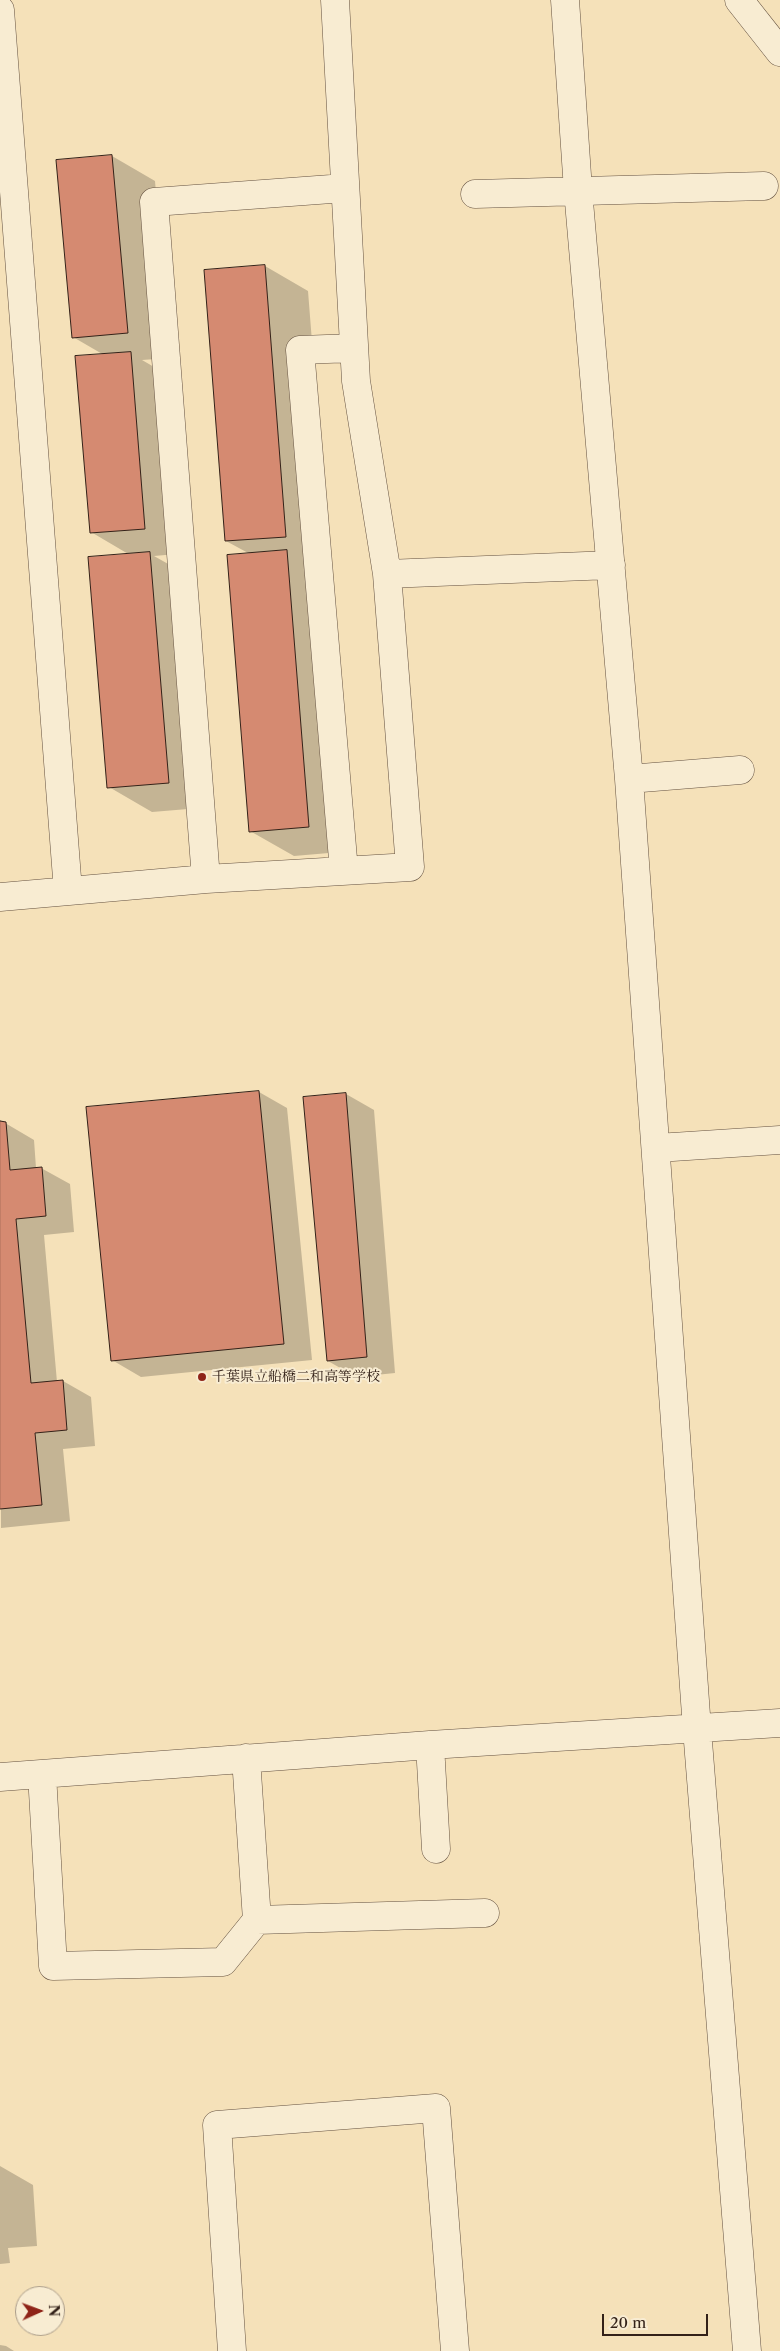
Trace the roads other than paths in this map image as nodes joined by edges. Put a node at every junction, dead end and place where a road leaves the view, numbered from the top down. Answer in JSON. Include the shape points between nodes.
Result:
{"nodes":[{"id":1,"x":335,"y":0,"type":"edge"},
{"id":2,"x":565,"y":0,"type":"edge"},
{"id":3,"x":739,"y":0,"type":"edge"},
{"id":4,"x":0,"y":10,"type":"edge"},
{"id":5,"x":780,"y":52,"type":"edge"},
{"id":6,"x":764,"y":186,"type":"dead end"},
{"id":7,"x":345,"y":188,"type":"junction"},
{"id":8,"x":578,"y":190,"type":"junction"},
{"id":9,"x":474,"y":194,"type":"dead end"},
{"id":10,"x":354,"y":348,"type":"junction"},
{"id":11,"x":611,"y":565,"type":"junction"},
{"id":12,"x":387,"y":574,"type":"junction"},
{"id":13,"x":740,"y":770,"type":"dead end"},
{"id":14,"x":629,"y":779,"type":"junction"},
{"id":15,"x":344,"y":871,"type":"junction"},
{"id":16,"x":206,"y":879,"type":"junction"},
{"id":17,"x":68,"y":891,"type":"junction"},
{"id":18,"x":0,"y":897,"type":"edge"},
{"id":19,"x":780,"y":1140,"type":"edge"},
{"id":20,"x":657,"y":1148,"type":"junction"},
{"id":21,"x":780,"y":1723,"type":"edge"},
{"id":22,"x":697,"y":1728,"type":"junction"},
{"id":23,"x":430,"y":1745,"type":"junction"},
{"id":24,"x":246,"y":1758,"type":"junction"},
{"id":25,"x":42,"y":1774,"type":"junction"},
{"id":26,"x":0,"y":1777,"type":"edge"},
{"id":27,"x":436,"y":1849,"type":"dead end"},
{"id":28,"x":485,"y":1913,"type":"dead end"},
{"id":29,"x":257,"y":1920,"type":"junction"},
{"id":30,"x":232,"y":2351,"type":"edge"},
{"id":31,"x":455,"y":2351,"type":"edge"},
{"id":32,"x":747,"y":2351,"type":"edge"}],
"edges":[{"from":1,"to":7,"type":"street"},
{"from":2,"to":8,"type":"street"},
{"from":3,"to":5,"type":"street"},
{"from":4,"to":17,"type":"street"},
{"from":6,"to":8,"type":"street"},
{"from":7,"to":10,"type":"street"},
{"from":7,"to":16,"type":"street","via":[[154,202]]},
{"from":8,"to":9,"type":"street"},
{"from":8,"to":11,"type":"street"},
{"from":10,"to":12,"type":"street","via":[[356,381]]},
{"from":10,"to":15,"type":"street","via":[[300,350]]},
{"from":11,"to":12,"type":"street"},
{"from":11,"to":14,"type":"street"},
{"from":12,"to":15,"type":"street","via":[[410,867]]},
{"from":13,"to":14,"type":"street"},
{"from":14,"to":20,"type":"street"},
{"from":15,"to":16,"type":"street"},
{"from":16,"to":17,"type":"street"},
{"from":17,"to":18,"type":"street"},
{"from":19,"to":20,"type":"street"},
{"from":20,"to":22,"type":"street"},
{"from":21,"to":22,"type":"street"},
{"from":22,"to":23,"type":"street"},
{"from":22,"to":32,"type":"street"},
{"from":23,"to":24,"type":"street"},
{"from":23,"to":27,"type":"street"},
{"from":24,"to":25,"type":"street"},
{"from":24,"to":29,"type":"street"},
{"from":25,"to":26,"type":"street"},
{"from":25,"to":29,"type":"street","via":[[53,1966],[223,1962]]},
{"from":28,"to":29,"type":"street"},
{"from":30,"to":31,"type":"street","via":[[217,2125],[436,2108]]}]}
